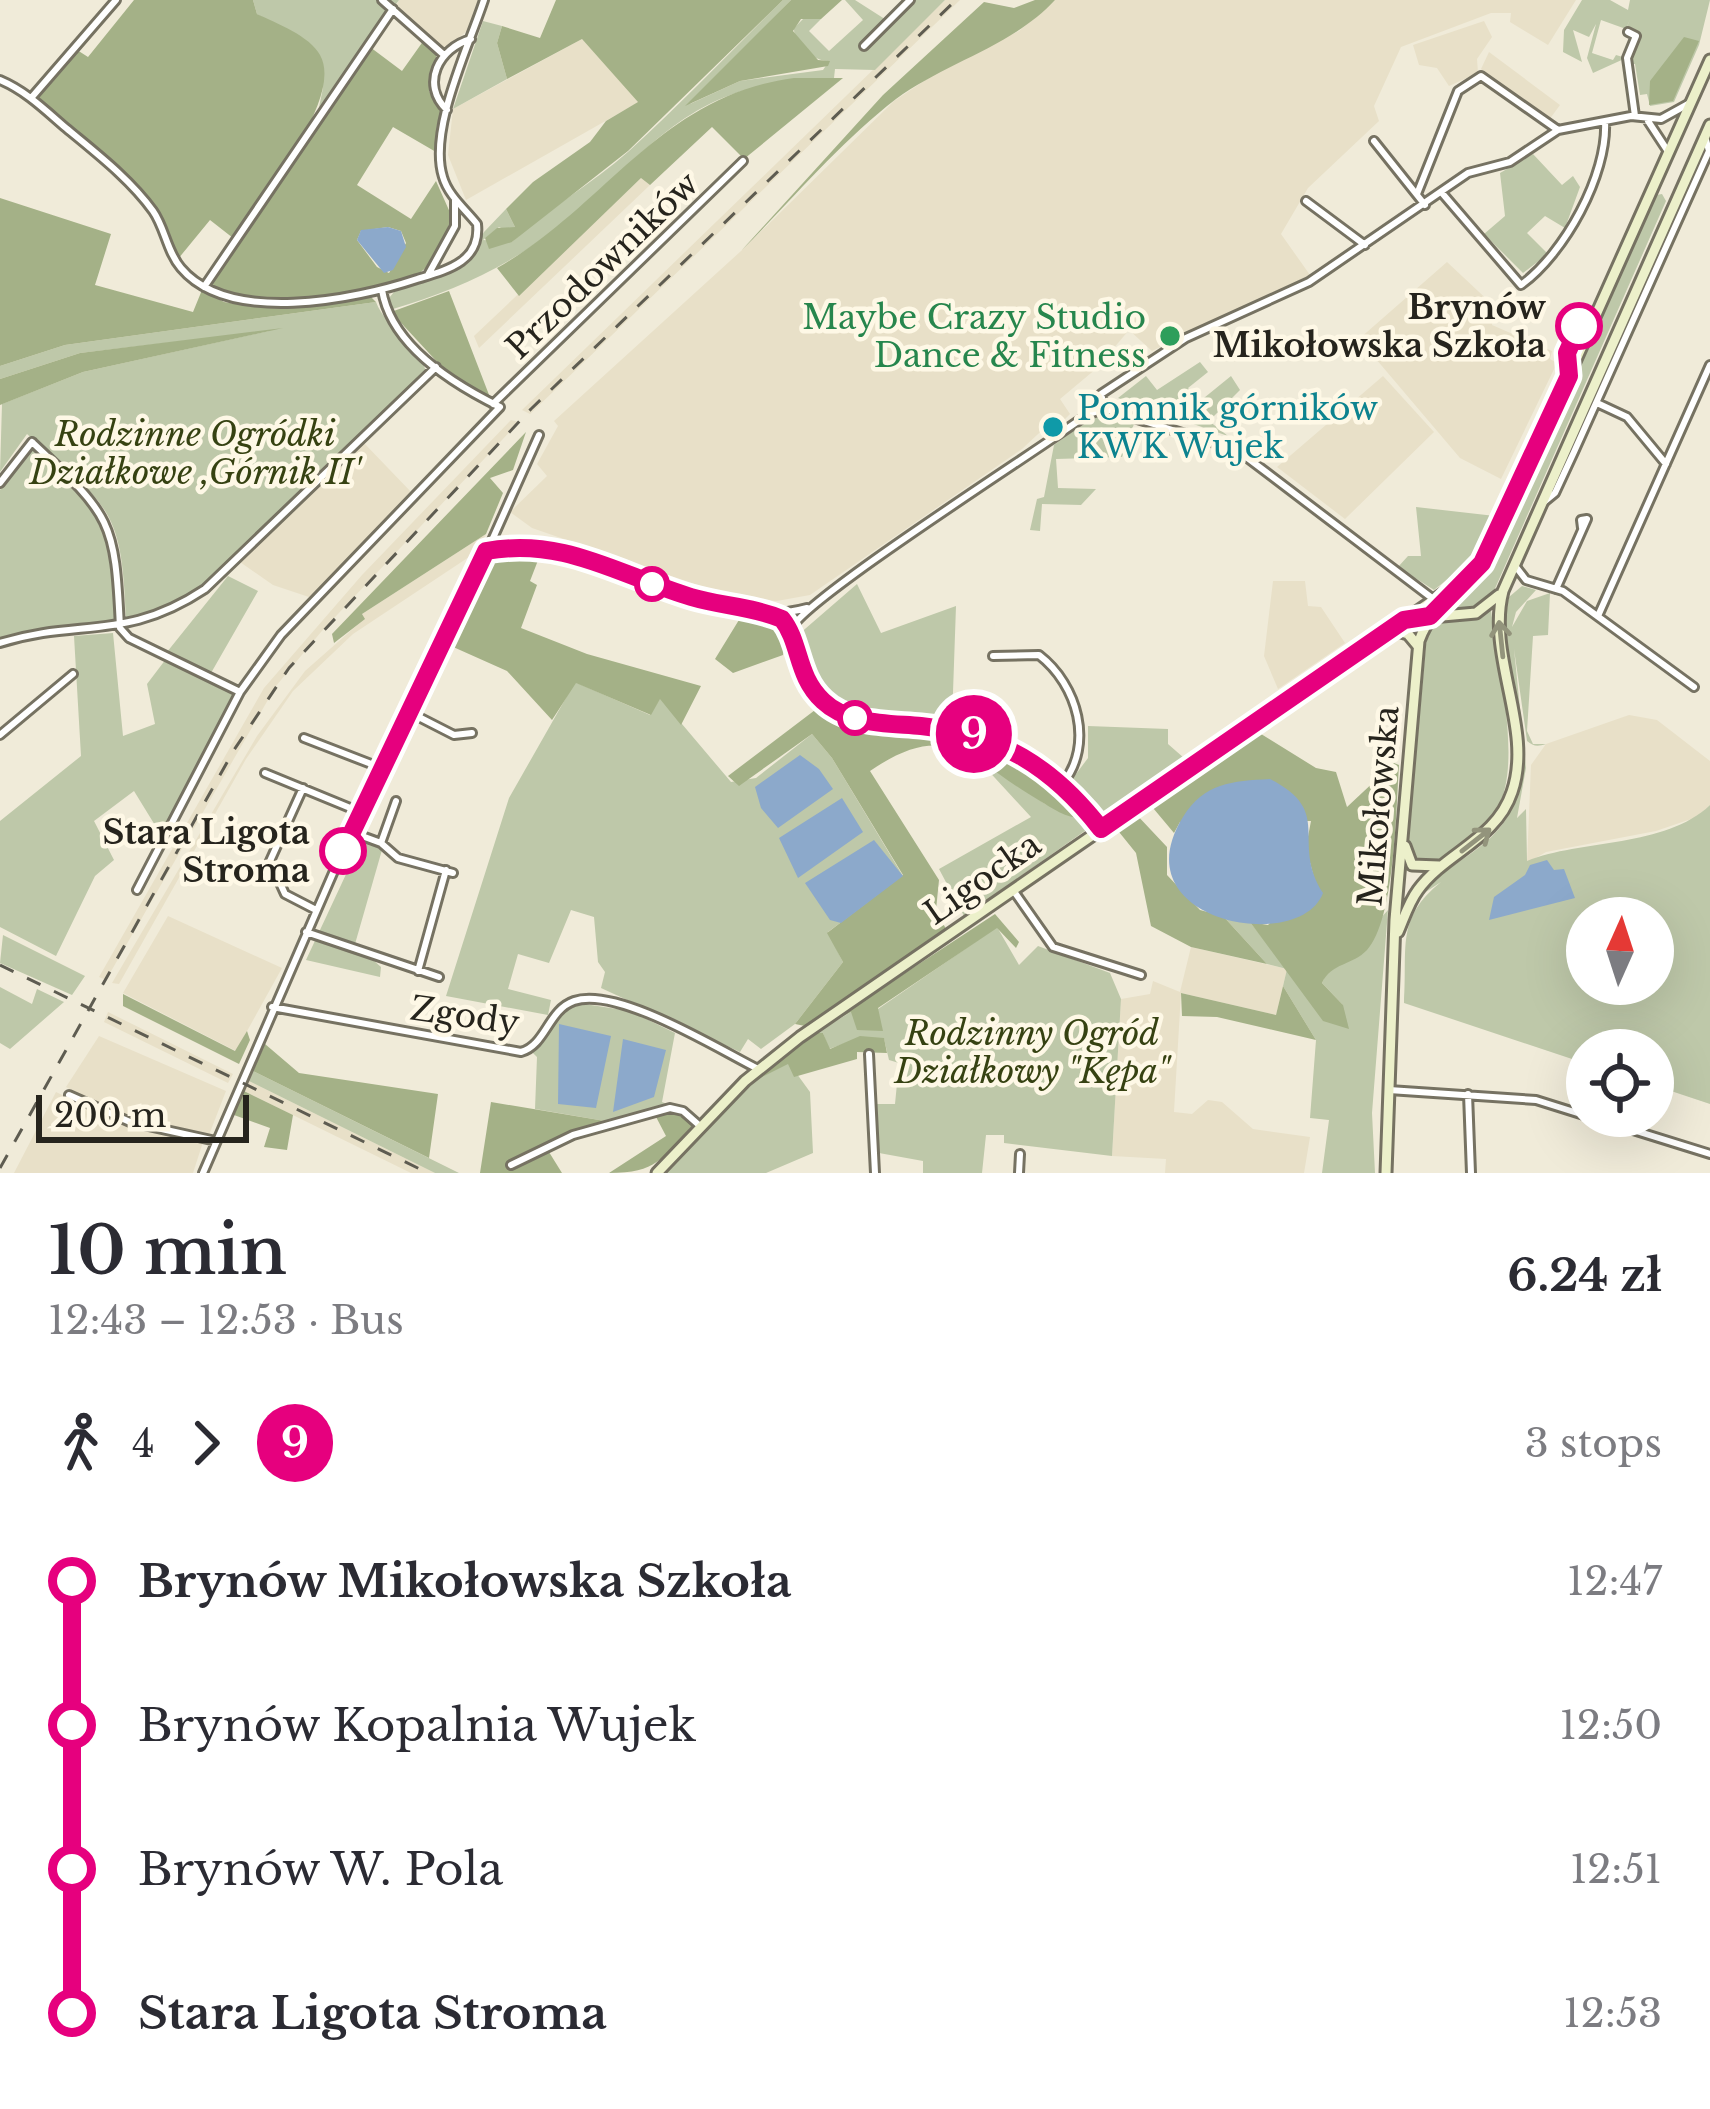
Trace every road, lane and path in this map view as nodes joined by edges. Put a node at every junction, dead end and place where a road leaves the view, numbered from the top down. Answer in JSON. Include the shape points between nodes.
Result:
{"nodes":[{"id":1,"x":116,"y":0,"type":"edge"},
{"id":2,"x":382,"y":0,"type":"edge"},
{"id":3,"x":484,"y":0,"type":"edge"},
{"id":4,"x":910,"y":0,"type":"edge"},
{"id":5,"x":393,"y":8,"type":"junction"},
{"id":6,"x":1628,"y":32,"type":"dead end"},
{"id":7,"x":471,"y":39,"type":"junction"},
{"id":8,"x":864,"y":46,"type":"dead end"},
{"id":9,"x":444,"y":56,"type":"junction"},
{"id":10,"x":1710,"y":60,"type":"edge"},
{"id":11,"x":0,"y":80,"type":"edge"},
{"id":12,"x":32,"y":98,"type":"junction"},
{"id":13,"x":1692,"y":102,"type":"junction"},
{"id":14,"x":447,"y":110,"type":"junction"},
{"id":15,"x":1635,"y":116,"type":"junction"},
{"id":16,"x":1645,"y":118,"type":"junction"},
{"id":17,"x":1605,"y":121,"type":"junction"},
{"id":18,"x":1558,"y":130,"type":"junction"},
{"id":19,"x":1708,"y":131,"type":"edge"},
{"id":20,"x":1374,"y":141,"type":"dead end"},
{"id":21,"x":1669,"y":153,"type":"junction"},
{"id":22,"x":743,"y":161,"type":"dead end"},
{"id":23,"x":1652,"y":191,"type":"junction"},
{"id":24,"x":1417,"y":194,"type":"junction"},
{"id":25,"x":1442,"y":194,"type":"junction"},
{"id":26,"x":453,"y":197,"type":"junction"},
{"id":27,"x":1306,"y":201,"type":"dead end"},
{"id":28,"x":1425,"y":205,"type":"junction"},
{"id":29,"x":1672,"y":211,"type":"junction"},
{"id":30,"x":473,"y":220,"type":"junction"},
{"id":31,"x":455,"y":226,"type":"junction"},
{"id":32,"x":1365,"y":245,"type":"junction"},
{"id":33,"x":443,"y":251,"type":"junction"},
{"id":34,"x":459,"y":265,"type":"junction"},
{"id":35,"x":427,"y":276,"type":"junction"},
{"id":36,"x":204,"y":287,"type":"junction"},
{"id":37,"x":382,"y":290,"type":"junction"},
{"id":38,"x":1710,"y":365,"type":"edge"},
{"id":39,"x":436,"y":368,"type":"junction"},
{"id":40,"x":1592,"y":401,"type":"junction"},
{"id":41,"x":497,"y":405,"type":"junction"},
{"id":42,"x":1105,"y":409,"type":"junction"},
{"id":43,"x":538,"y":435,"type":"dead end"},
{"id":44,"x":1666,"y":464,"type":"junction"},
{"id":45,"x":0,"y":483,"type":"edge"},
{"id":46,"x":1582,"y":528,"type":"dead end"},
{"id":47,"x":486,"y":551,"type":"junction"},
{"id":48,"x":1514,"y":564,"type":"junction"},
{"id":49,"x":1541,"y":585,"type":"junction"},
{"id":50,"x":1556,"y":589,"type":"junction"},
{"id":51,"x":1503,"y":592,"type":"junction"},
{"id":52,"x":1431,"y":602,"type":"junction"},
{"id":53,"x":812,"y":606,"type":"junction"},
{"id":54,"x":772,"y":615,"type":"junction"},
{"id":55,"x":1457,"y":615,"type":"junction"},
{"id":56,"x":1430,"y":616,"type":"junction"},
{"id":57,"x":1598,"y":616,"type":"junction"},
{"id":58,"x":1404,"y":620,"type":"junction"},
{"id":59,"x":120,"y":628,"type":"junction"},
{"id":60,"x":1391,"y":629,"type":"junction"},
{"id":61,"x":790,"y":631,"type":"junction"},
{"id":62,"x":0,"y":643,"type":"edge"},
{"id":63,"x":1418,"y":646,"type":"junction"},
{"id":64,"x":993,"y":656,"type":"dead end"},
{"id":65,"x":74,"y":674,"type":"dead end"},
{"id":66,"x":1694,"y":687,"type":"dead end"},
{"id":67,"x":240,"y":692,"type":"junction"},
{"id":68,"x":409,"y":712,"type":"junction"},
{"id":69,"x":472,"y":733,"type":"dead end"},
{"id":70,"x":0,"y":735,"type":"edge"},
{"id":71,"x":304,"y":738,"type":"dead end"},
{"id":72,"x":379,"y":767,"type":"junction"},
{"id":73,"x":265,"y":773,"type":"dead end"},
{"id":74,"x":1063,"y":783,"type":"junction"},
{"id":75,"x":302,"y":788,"type":"junction"},
{"id":76,"x":396,"y":801,"type":"dead end"},
{"id":77,"x":360,"y":812,"type":"junction"},
{"id":78,"x":1101,"y":829,"type":"junction"},
{"id":79,"x":1404,"y":829,"type":"junction"},
{"id":80,"x":351,"y":832,"type":"junction"},
{"id":81,"x":382,"y":844,"type":"junction"},
{"id":82,"x":1442,"y":865,"type":"junction"},
{"id":83,"x":137,"y":890,"type":"dead end"},
{"id":84,"x":1013,"y":890,"type":"junction"},
{"id":85,"x":316,"y":910,"type":"junction"},
{"id":86,"x":306,"y":932,"type":"junction"},
{"id":87,"x":1396,"y":937,"type":"junction"},
{"id":88,"x":418,"y":971,"type":"junction"},
{"id":89,"x":1141,"y":975,"type":"dead end"},
{"id":90,"x":440,"y":977,"type":"dead end"},
{"id":91,"x":272,"y":1007,"type":"junction"},
{"id":92,"x":869,"y":1054,"type":"dead end"},
{"id":93,"x":758,"y":1069,"type":"junction"},
{"id":94,"x":1386,"y":1089,"type":"junction"},
{"id":95,"x":1468,"y":1094,"type":"junction"},
{"id":96,"x":69,"y":1095,"type":"dead end"},
{"id":97,"x":1566,"y":1109,"type":"edge"},
{"id":98,"x":701,"y":1127,"type":"junction"},
{"id":99,"x":1655,"y":1137,"type":"edge"},
{"id":100,"x":216,"y":1141,"type":"junction"},
{"id":101,"x":1020,"y":1154,"type":"dead end"},
{"id":102,"x":1710,"y":1154,"type":"edge"},
{"id":103,"x":511,"y":1166,"type":"dead end"},
{"id":104,"x":203,"y":1173,"type":"edge"},
{"id":105,"x":657,"y":1173,"type":"edge"},
{"id":106,"x":875,"y":1173,"type":"edge"},
{"id":107,"x":1018,"y":1173,"type":"edge"},
{"id":108,"x":1386,"y":1173,"type":"edge"},
{"id":109,"x":1471,"y":1173,"type":"edge"}],
"edges":[{"from":1,"to":12,"type":"street"},
{"from":2,"to":5,"type":"street"},
{"from":3,"to":7,"type":"street"},
{"from":4,"to":8,"type":"street"},
{"from":5,"to":9,"type":"street"},
{"from":5,"to":36,"type":"street"},
{"from":6,"to":15,"type":"street","via":[[1636,36],[1627,58]]},
{"from":7,"to":9,"type":"street"},
{"from":7,"to":14,"type":"street"},
{"from":9,"to":14,"type":"street","via":[[434,85]]},
{"from":10,"to":13,"type":"main road"},
{"from":11,"to":12,"type":"street"},
{"from":12,"to":36,"type":"street","via":[[154,212],[182,270]]},
{"from":13,"to":16,"type":"street"},
{"from":13,"to":21,"type":"main road"},
{"from":14,"to":26,"type":"street","via":[[441,166]]},
{"from":15,"to":16,"type":"street"},
{"from":15,"to":17,"type":"street"},
{"from":16,"to":21,"type":"street"},
{"from":17,"to":18,"type":"street"},
{"from":17,"to":25,"type":"street","via":[[1571,232],[1521,285]]},
{"from":18,"to":24,"type":"street","via":[[1481,76],[1458,91]]},
{"from":18,"to":25,"type":"street"},
{"from":19,"to":29,"type":"main road","name":"Mikołowska"},
{"from":19,"to":40,"type":"street","name":"Mikołowska","via":[[1709,151]]},
{"from":20,"to":24,"type":"street"},
{"from":21,"to":23,"type":"main road"},
{"from":22,"to":41,"type":"street","name":"Przodowników"},
{"from":23,"to":29,"type":"main road","via":[[1667,193]]},
{"from":23,"to":52,"type":"main road","via":[[1493,545],[1475,572]]},
{"from":24,"to":28,"type":"street"},
{"from":25,"to":28,"type":"street"},
{"from":26,"to":30,"type":"street"},
{"from":26,"to":31,"type":"street"},
{"from":27,"to":32,"type":"street"},
{"from":28,"to":32,"type":"street"},
{"from":29,"to":40,"type":"main road","name":"Mikołowska"},
{"from":30,"to":31,"type":"street"},
{"from":30,"to":34,"type":"street","via":[[477,236]]},
{"from":31,"to":33,"type":"street"},
{"from":32,"to":42,"type":"street","via":[[1139,367],[1101,394]]},
{"from":33,"to":34,"type":"street"},
{"from":33,"to":35,"type":"street"},
{"from":34,"to":35,"type":"street"},
{"from":35,"to":37,"type":"street"},
{"from":36,"to":37,"type":"street","via":[[252,304]]},
{"from":37,"to":39,"type":"street","via":[[397,328]]},
{"from":38,"to":44,"type":"street"},
{"from":39,"to":41,"type":"street"},
{"from":39,"to":59,"type":"street","via":[[206,589]]},
{"from":40,"to":44,"type":"street","via":[[1627,417]]},
{"from":40,"to":48,"type":"main road","name":"Mikołowska"},
{"from":41,"to":67,"type":"street","name":"Przodowników","via":[[281,635]]},
{"from":42,"to":52,"type":"street","via":[[1237,450]]},
{"from":42,"to":53,"type":"street"},
{"from":43,"to":47,"type":"street"},
{"from":44,"to":57,"type":"street"},
{"from":45,"to":59,"type":"street","via":[[32,442],[97,506],[116,548]]},
{"from":46,"to":50,"type":"street"},
{"from":47,"to":54,"type":"street","via":[[550,547],[680,594]]},
{"from":47,"to":68,"type":"street"},
{"from":48,"to":49,"type":"street"},
{"from":48,"to":51,"type":"main road","name":"Mikołowska"},
{"from":49,"to":50,"type":"street"},
{"from":49,"to":51,"type":"street"},
{"from":50,"to":57,"type":"street"},
{"from":51,"to":55,"type":"main road","via":[[1482,611]]},
{"from":82,"to":51,"type":"main road","name":"Mikołowska","one_way":true,"via":[[1496,823],[1514,785]]},
{"from":52,"to":55,"type":"street"},
{"from":52,"to":56,"type":"main road","name":"Mikołowska"},
{"from":52,"to":58,"type":"main road","name":"Ligocka"},
{"from":53,"to":54,"type":"street"},
{"from":53,"to":61,"type":"street"},
{"from":54,"to":61,"type":"street"},
{"from":55,"to":56,"type":"main road"},
{"from":56,"to":58,"type":"main road"},
{"from":56,"to":63,"type":"main road","name":"Mikołowska"},
{"from":57,"to":66,"type":"street"},
{"from":58,"to":60,"type":"main road","name":"Ligocka"},
{"from":59,"to":62,"type":"street"},
{"from":59,"to":67,"type":"street"},
{"from":60,"to":63,"type":"main road"},
{"from":60,"to":78,"type":"main road","name":"Ligocka"},
{"from":61,"to":74,"type":"street","via":[[798,665],[836,710],[990,739]]},
{"from":63,"to":79,"type":"main road","name":"Mikołowska"},
{"from":64,"to":74,"type":"street","via":[[1039,655],[1060,684],[1083,736]]},
{"from":65,"to":70,"type":"street"},
{"from":67,"to":83,"type":"street","name":"Przodowników"},
{"from":68,"to":69,"type":"street","via":[[454,735]]},
{"from":68,"to":72,"type":"street"},
{"from":71,"to":72,"type":"street"},
{"from":72,"to":77,"type":"street"},
{"from":73,"to":75,"type":"street"},
{"from":74,"to":78,"type":"street"},
{"from":75,"to":77,"type":"street"},
{"from":75,"to":85,"type":"street","via":[[270,861],[285,894]]},
{"from":76,"to":81,"type":"street"},
{"from":77,"to":80,"type":"street"},
{"from":78,"to":84,"type":"main road","name":"Ligocka"},
{"from":79,"to":82,"type":"main road","via":[[1412,865]]},
{"from":79,"to":87,"type":"main road","name":"Mikołowska"},
{"from":80,"to":81,"type":"street"},
{"from":80,"to":85,"type":"street"},
{"from":81,"to":88,"type":"street","via":[[398,858],[449,872]]},
{"from":82,"to":87,"type":"main road","name":"Mikołowska","via":[[1413,897]]},
{"from":84,"to":89,"type":"street","via":[[1053,947]]},
{"from":84,"to":93,"type":"main road","name":"Ligocka"},
{"from":85,"to":86,"type":"street"},
{"from":86,"to":88,"type":"street"},
{"from":86,"to":91,"type":"street"},
{"from":87,"to":94,"type":"main road"},
{"from":88,"to":90,"type":"street"},
{"from":91,"to":93,"type":"street","name":"Zgody","via":[[521,1052],[560,1008],[596,998]]},
{"from":91,"to":100,"type":"street"},
{"from":92,"to":106,"type":"street"},
{"from":93,"to":98,"type":"main road","name":"Ligocka"},
{"from":94,"to":95,"type":"street"},
{"from":94,"to":108,"type":"main road"},
{"from":95,"to":97,"type":"street"},
{"from":95,"to":109,"type":"street"},
{"from":96,"to":100,"type":"street","via":[[130,1122]]},
{"from":98,"to":103,"type":"street","via":[[670,1108],[573,1135]]},
{"from":98,"to":105,"type":"main road","name":"Ligocka"},
{"from":99,"to":102,"type":"street"},
{"from":100,"to":104,"type":"street"},
{"from":101,"to":107,"type":"street"}]}
